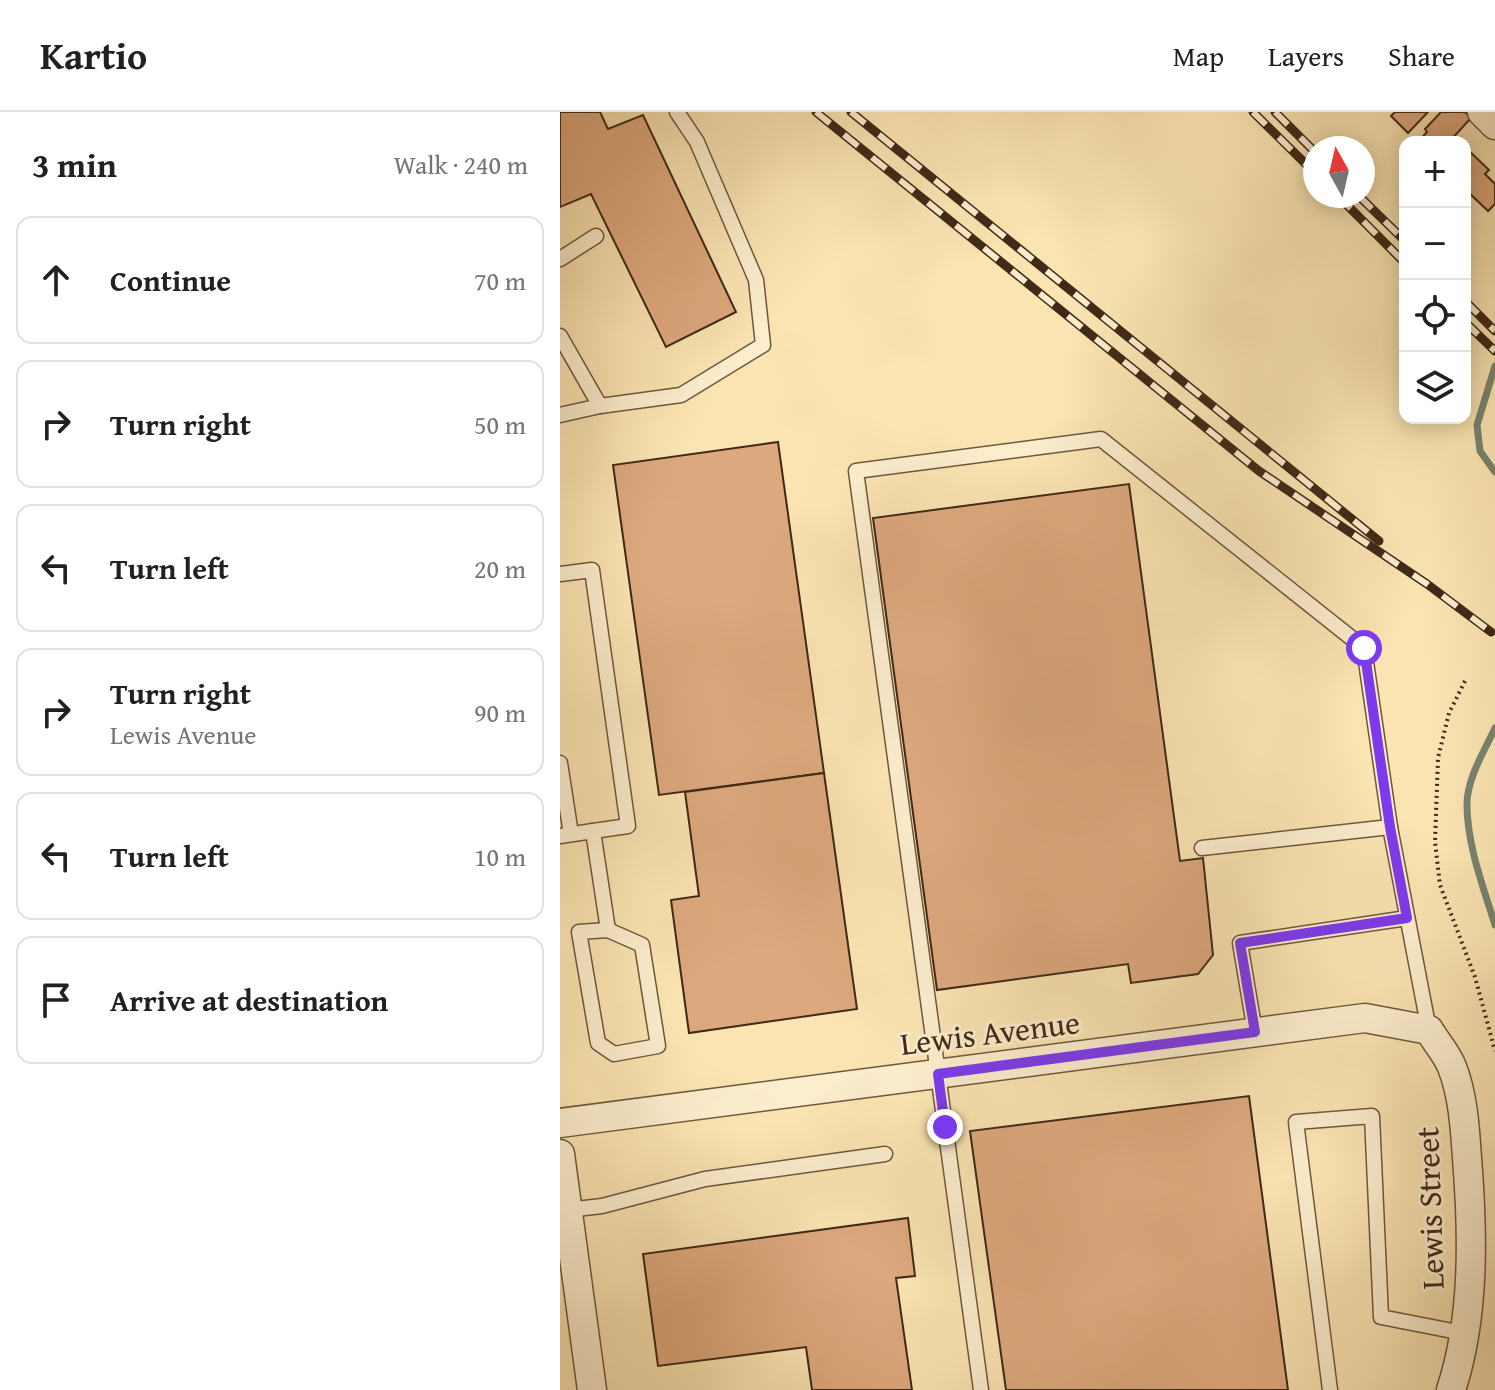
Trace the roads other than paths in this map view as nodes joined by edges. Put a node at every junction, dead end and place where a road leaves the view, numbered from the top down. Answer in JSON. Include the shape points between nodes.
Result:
{"nodes":[{"id":1,"x":677,"y":112,"type":"edge"},
{"id":2,"x":1482,"y":112,"type":"edge"},
{"id":3,"x":1495,"y":125,"type":"edge"},
{"id":4,"x":596,"y":236,"type":"dead end"},
{"id":5,"x":560,"y":259,"type":"edge"},
{"id":6,"x":560,"y":336,"type":"edge"},
{"id":7,"x":600,"y":406,"type":"junction"},
{"id":8,"x":560,"y":415,"type":"edge"},
{"id":9,"x":560,"y":574,"type":"edge"},
{"id":10,"x":560,"y":763,"type":"edge"},
{"id":11,"x":1390,"y":827,"type":"junction"},
{"id":12,"x":593,"y":831,"type":"junction"},
{"id":13,"x":565,"y":835,"type":"edge"},
{"id":14,"x":1202,"y":848,"type":"dead end"},
{"id":15,"x":1407,"y":918,"type":"junction"},
{"id":16,"x":608,"y":930,"type":"junction"},
{"id":17,"x":1429,"y":1030,"type":"junction"},
{"id":18,"x":1255,"y":1032,"type":"junction"},
{"id":19,"x":938,"y":1074,"type":"junction"},
{"id":20,"x":560,"y":1123,"type":"edge"},
{"id":21,"x":560,"y":1154,"type":"edge"},
{"id":22,"x":885,"y":1154,"type":"dead end"},
{"id":23,"x":564,"y":1197,"type":"edge"},
{"id":24,"x":568,"y":1268,"type":"edge"},
{"id":25,"x":1463,"y":1333,"type":"junction"},
{"id":26,"x":592,"y":1390,"type":"edge"},
{"id":27,"x":981,"y":1390,"type":"edge"},
{"id":28,"x":1330,"y":1390,"type":"edge"},
{"id":29,"x":1451,"y":1390,"type":"edge"}],
"edges":[{"from":1,"to":7,"type":"lane","via":[[697,142],[756,280],[763,345],[681,395]]},
{"from":2,"to":3,"type":"street"},
{"from":4,"to":5,"type":"lane"},
{"from":6,"to":7,"type":"lane"},
{"from":7,"to":8,"type":"lane"},
{"from":9,"to":12,"type":"lane","via":[[592,570],[628,826]]},
{"from":10,"to":13,"type":"lane"},
{"from":11,"to":14,"type":"lane"},
{"from":11,"to":15,"type":"lane"},
{"from":11,"to":19,"type":"lane","via":[[1364,648],[1101,439],[856,471]]},
{"from":12,"to":13,"type":"lane"},
{"from":12,"to":16,"type":"lane"},
{"from":15,"to":17,"type":"lane"},
{"from":15,"to":18,"type":"lane","via":[[1240,943]]},
{"from":16,"to":16,"type":"lane","via":[[642,945],[658,1046],[614,1054],[598,1043],[579,932]]},
{"from":17,"to":18,"type":"street","name":"Lewis Avenue","via":[[1365,1018]]},
{"from":17,"to":25,"type":"street","name":"Lewis Street","via":[[1452,1065],[1465,1122],[1471,1204]]},
{"from":18,"to":19,"type":"street","name":"Lewis Avenue"},
{"from":19,"to":20,"type":"street","name":"Lewis Avenue"},
{"from":19,"to":27,"type":"lane"},
{"from":21,"to":23,"type":"street"},
{"from":22,"to":23,"type":"lane","via":[[705,1179],[602,1206]]},
{"from":23,"to":24,"type":"street"},
{"from":24,"to":26,"type":"street"},
{"from":25,"to":28,"type":"lane","via":[[1381,1317],[1372,1116],[1296,1122]]},
{"from":25,"to":29,"type":"street","name":"Lewis Street"}]}
